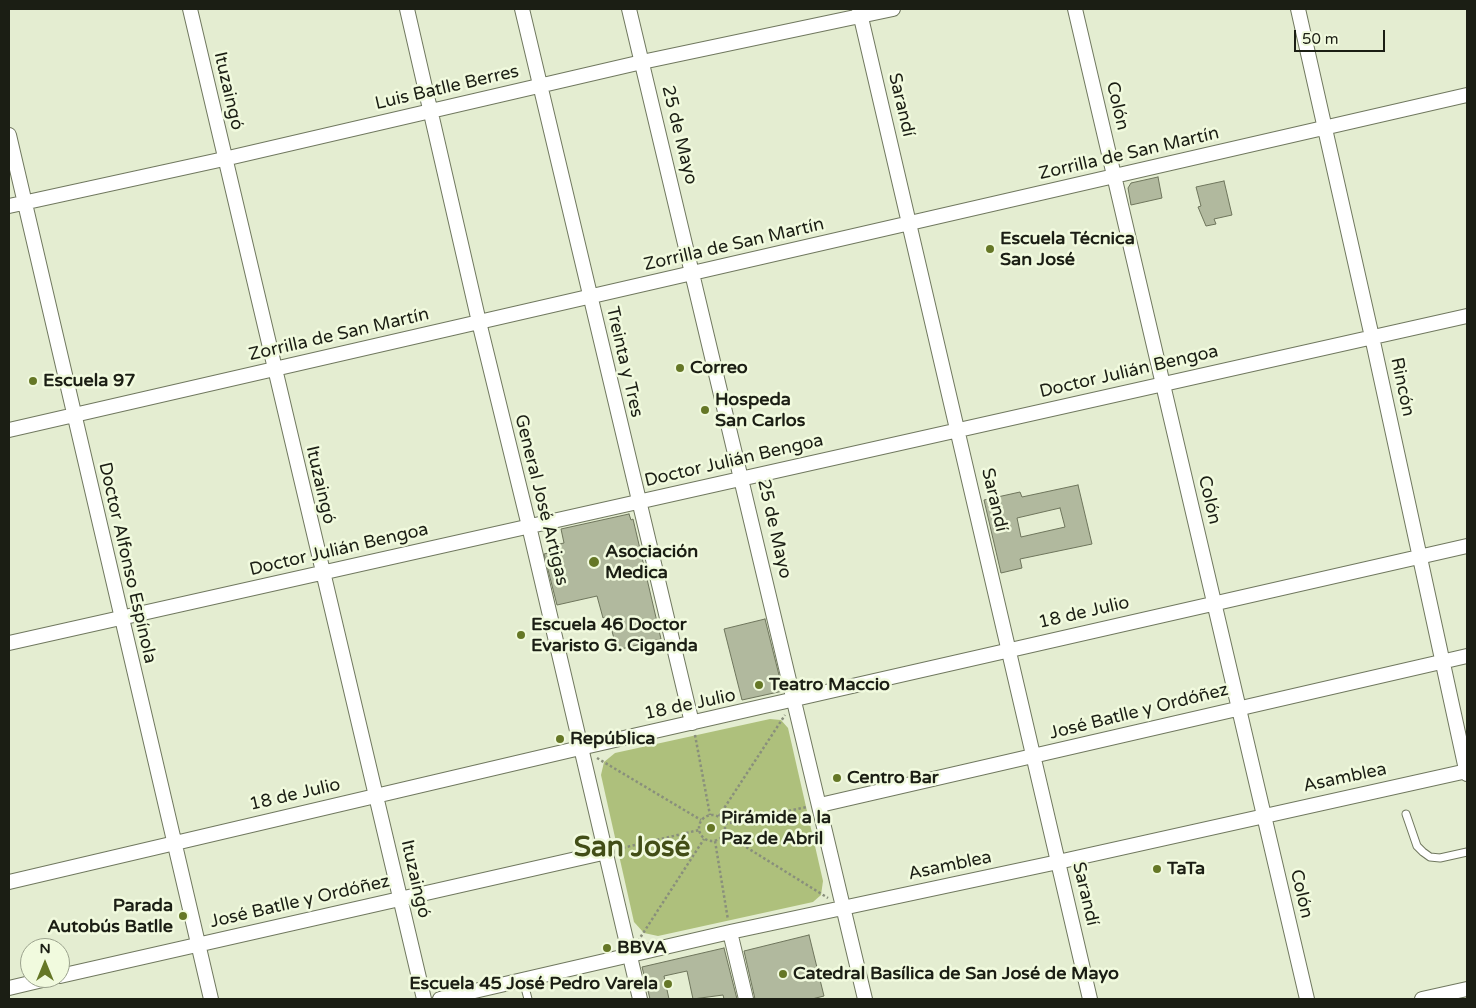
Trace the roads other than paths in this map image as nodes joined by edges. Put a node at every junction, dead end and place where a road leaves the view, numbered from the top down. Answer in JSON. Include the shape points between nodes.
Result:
{"nodes":[{"id":1,"x":190,"y":9,"type":"edge"},
{"id":2,"x":407,"y":9,"type":"edge"},
{"id":3,"x":522,"y":9,"type":"edge"},
{"id":4,"x":629,"y":9,"type":"edge"},
{"id":5,"x":893,"y":9,"type":"edge"},
{"id":6,"x":1075,"y":9,"type":"edge"},
{"id":7,"x":1298,"y":9,"type":"edge"},
{"id":8,"x":860,"y":12,"type":"edge"},
{"id":9,"x":642,"y":62,"type":"junction"},
{"id":10,"x":540,"y":86,"type":"junction"},
{"id":11,"x":1467,"y":95,"type":"edge"},
{"id":12,"x":430,"y":110,"type":"junction"},
{"id":13,"x":1324,"y":128,"type":"junction"},
{"id":14,"x":9,"y":135,"type":"edge"},
{"id":15,"x":224,"y":159,"type":"junction"},
{"id":16,"x":1114,"y":176,"type":"junction"},
{"id":17,"x":24,"y":202,"type":"junction"},
{"id":18,"x":9,"y":206,"type":"edge"},
{"id":19,"x":910,"y":224,"type":"junction"},
{"id":20,"x":693,"y":273,"type":"junction"},
{"id":21,"x":589,"y":297,"type":"junction"},
{"id":22,"x":1467,"y":316,"type":"edge"},
{"id":23,"x":479,"y":322,"type":"junction"},
{"id":24,"x":1372,"y":337,"type":"junction"},
{"id":25,"x":274,"y":369,"type":"junction"},
{"id":26,"x":1162,"y":384,"type":"junction"},
{"id":27,"x":74,"y":415,"type":"junction"},
{"id":28,"x":9,"y":430,"type":"edge"},
{"id":29,"x":958,"y":430,"type":"junction"},
{"id":30,"x":743,"y":478,"type":"junction"},
{"id":31,"x":638,"y":502,"type":"junction"},
{"id":32,"x":529,"y":526,"type":"junction"},
{"id":33,"x":1467,"y":546,"type":"edge"},
{"id":34,"x":1420,"y":557,"type":"junction"},
{"id":35,"x":322,"y":573,"type":"junction"},
{"id":36,"x":1214,"y":603,"type":"junction"},
{"id":37,"x":121,"y":617,"type":"junction"},
{"id":38,"x":9,"y":643,"type":"edge"},
{"id":39,"x":1009,"y":649,"type":"junction"},
{"id":40,"x":1467,"y":656,"type":"edge"},
{"id":41,"x":1443,"y":662,"type":"junction"},
{"id":42,"x":794,"y":701,"type":"junction"},
{"id":43,"x":1239,"y":707,"type":"junction"},
{"id":44,"x":692,"y":723,"type":"junction"},
{"id":45,"x":580,"y":748,"type":"junction"},
{"id":46,"x":1034,"y":757,"type":"junction"},
{"id":47,"x":1467,"y":772,"type":"edge"},
{"id":48,"x":376,"y":795,"type":"junction"},
{"id":49,"x":820,"y":804,"type":"junction"},
{"id":50,"x":1406,"y":814,"type":"dead end"},
{"id":51,"x":1264,"y":815,"type":"junction"},
{"id":52,"x":174,"y":843,"type":"junction"},
{"id":53,"x":607,"y":852,"type":"junction"},
{"id":54,"x":1467,"y":852,"type":"edge"},
{"id":55,"x":1058,"y":862,"type":"junction"},
{"id":56,"x":9,"y":882,"type":"edge"},
{"id":57,"x":400,"y":898,"type":"junction"},
{"id":58,"x":844,"y":908,"type":"junction"},
{"id":59,"x":730,"y":932,"type":"junction"},
{"id":60,"x":198,"y":944,"type":"junction"},
{"id":61,"x":630,"y":955,"type":"junction"},
{"id":62,"x":70,"y":974,"type":"edge"},
{"id":63,"x":523,"y":980,"type":"junction"},
{"id":64,"x":1467,"y":989,"type":"edge"},
{"id":65,"x":211,"y":999,"type":"edge"},
{"id":66,"x":424,"y":999,"type":"edge"},
{"id":67,"x":440,"y":999,"type":"edge"},
{"id":68,"x":528,"y":999,"type":"edge"},
{"id":69,"x":640,"y":999,"type":"edge"},
{"id":70,"x":746,"y":999,"type":"edge"},
{"id":71,"x":866,"y":999,"type":"edge"},
{"id":72,"x":1090,"y":999,"type":"edge"},
{"id":73,"x":1307,"y":999,"type":"edge"},
{"id":74,"x":1422,"y":999,"type":"edge"}],
"edges":[{"from":1,"to":15,"type":"street","name":"Ituzaingó"},
{"from":2,"to":12,"type":"street","name":"General José Artigas"},
{"from":3,"to":10,"type":"street","name":"Treinta y Tres"},
{"from":4,"to":9,"type":"street","name":"25 de Mayo"},
{"from":5,"to":8,"type":"street","name":"Luis Batlle Berres"},
{"from":6,"to":16,"type":"street","name":"Colón"},
{"from":7,"to":13,"type":"street","name":"Rincón"},
{"from":8,"to":9,"type":"street","name":"Luis Batlle Berres"},
{"from":8,"to":19,"type":"street","name":"Sarandí"},
{"from":9,"to":10,"type":"street","name":"Luis Batlle Berres"},
{"from":9,"to":20,"type":"street","name":"25 de Mayo"},
{"from":10,"to":12,"type":"street","name":"Luis Batlle Berres"},
{"from":10,"to":21,"type":"street","name":"Treinta y Tres"},
{"from":11,"to":13,"type":"street","name":"Zorrilla de San Martín"},
{"from":12,"to":15,"type":"street","name":"Luis Batlle Berres"},
{"from":12,"to":23,"type":"street","name":"General José Artigas"},
{"from":13,"to":16,"type":"street","name":"Zorrilla de San Martín"},
{"from":13,"to":24,"type":"street","name":"Rincón"},
{"from":14,"to":17,"type":"street","name":"Doctor Alfonso Espínola"},
{"from":15,"to":17,"type":"street","name":"Luis Batlle Berres"},
{"from":15,"to":25,"type":"street","name":"Ituzaingó"},
{"from":16,"to":19,"type":"street","name":"Zorrilla de San Martín"},
{"from":16,"to":26,"type":"street","name":"Colón"},
{"from":17,"to":18,"type":"street","name":"Luis Batlle Berres"},
{"from":17,"to":27,"type":"street","name":"Doctor Alfonso Espínola"},
{"from":19,"to":20,"type":"street","name":"Zorrilla de San Martín"},
{"from":19,"to":29,"type":"street","name":"Sarandí"},
{"from":20,"to":21,"type":"street","name":"Zorrilla de San Martín"},
{"from":20,"to":30,"type":"street","name":"25 de Mayo"},
{"from":21,"to":23,"type":"street","name":"Zorrilla de San Martín"},
{"from":21,"to":31,"type":"street","name":"Treinta y Tres"},
{"from":22,"to":24,"type":"street","name":"Doctor Julián Bengoa"},
{"from":23,"to":25,"type":"street","name":"Zorrilla de San Martín"},
{"from":23,"to":32,"type":"street","name":"General José Artigas"},
{"from":24,"to":26,"type":"street","name":"Doctor Julián Bengoa"},
{"from":24,"to":34,"type":"street","name":"Rincón"},
{"from":25,"to":27,"type":"street","name":"Zorrilla de San Martín"},
{"from":25,"to":35,"type":"street","name":"Ituzaingó"},
{"from":26,"to":29,"type":"street","name":"Doctor Julián Bengoa"},
{"from":26,"to":36,"type":"street","name":"Colón"},
{"from":27,"to":28,"type":"street","name":"Zorrilla de San Martín"},
{"from":27,"to":37,"type":"street","name":"Doctor Alfonso Espínola"},
{"from":29,"to":30,"type":"street","name":"Doctor Julián Bengoa"},
{"from":29,"to":39,"type":"street","name":"Sarandí"},
{"from":30,"to":31,"type":"street","name":"Doctor Julián Bengoa"},
{"from":30,"to":42,"type":"street","name":"25 de Mayo"},
{"from":31,"to":32,"type":"street","name":"Doctor Julián Bengoa"},
{"from":31,"to":44,"type":"street","name":"Treinta y Tres"},
{"from":32,"to":35,"type":"street","name":"Doctor Julián Bengoa"},
{"from":32,"to":45,"type":"street","name":"General José Artigas"},
{"from":33,"to":34,"type":"street","name":"18 de Julio"},
{"from":34,"to":36,"type":"street","name":"18 de Julio"},
{"from":34,"to":41,"type":"street","name":"Rincón"},
{"from":35,"to":37,"type":"street","name":"Doctor Julián Bengoa"},
{"from":35,"to":48,"type":"street","name":"Ituzaingó"},
{"from":36,"to":39,"type":"street","name":"18 de Julio"},
{"from":36,"to":43,"type":"street","name":"Colón"},
{"from":37,"to":38,"type":"street","name":"Doctor Julián Bengoa"},
{"from":37,"to":52,"type":"street","name":"Doctor Alfonso Espínola"},
{"from":39,"to":42,"type":"street","name":"18 de Julio"},
{"from":39,"to":46,"type":"street","name":"Sarandí"},
{"from":40,"to":41,"type":"street","name":"José Batlle y Ordóñez"},
{"from":41,"to":43,"type":"street","name":"José Batlle y Ordóñez"},
{"from":41,"to":47,"type":"street","name":"Rincón"},
{"from":42,"to":44,"type":"street","name":"18 de Julio"},
{"from":42,"to":49,"type":"street","name":"25 de Mayo"},
{"from":43,"to":46,"type":"street","name":"José Batlle y Ordóñez"},
{"from":43,"to":51,"type":"street","name":"Colón"},
{"from":44,"to":45,"type":"street","name":"18 de Julio"},
{"from":45,"to":48,"type":"street","name":"18 de Julio"},
{"from":45,"to":53,"type":"street","name":"General José Artigas"},
{"from":46,"to":49,"type":"street","name":"José Batlle y Ordóñez"},
{"from":46,"to":55,"type":"street","name":"Sarandí"},
{"from":47,"to":51,"type":"street","name":"Asamblea"},
{"from":48,"to":52,"type":"street","name":"18 de Julio"},
{"from":48,"to":57,"type":"street","name":"Ituzaingó"},
{"from":49,"to":58,"type":"street","name":"25 de Mayo"},
{"from":50,"to":54,"type":"lane","via":[[1417,846],[1430,857]]},
{"from":51,"to":55,"type":"street","name":"Asamblea"},
{"from":51,"to":73,"type":"street","name":"Colón"},
{"from":52,"to":56,"type":"street","name":"18 de Julio"},
{"from":52,"to":60,"type":"street","name":"Doctor Alfonso Espínola"},
{"from":53,"to":57,"type":"street","name":"José Batlle y Ordóñez"},
{"from":53,"to":61,"type":"street","name":"General José Artigas"},
{"from":55,"to":58,"type":"street","name":"Asamblea"},
{"from":55,"to":72,"type":"street","name":"Sarandí"},
{"from":57,"to":60,"type":"street","name":"José Batlle y Ordóñez"},
{"from":57,"to":66,"type":"street","name":"Ituzaingó"},
{"from":58,"to":59,"type":"street","name":"Asamblea"},
{"from":58,"to":71,"type":"street","name":"25 de Mayo"},
{"from":59,"to":61,"type":"street","name":"Asamblea"},
{"from":59,"to":70,"type":"street"},
{"from":60,"to":62,"type":"street","name":"José Batlle y Ordóñez"},
{"from":60,"to":65,"type":"street","name":"Doctor Alfonso Espínola"},
{"from":61,"to":63,"type":"street","name":"Asamblea"},
{"from":61,"to":69,"type":"street","name":"General José Artigas"},
{"from":63,"to":67,"type":"street","name":"Asamblea"},
{"from":63,"to":68,"type":"lane"},
{"from":64,"to":74,"type":"street"}]}
